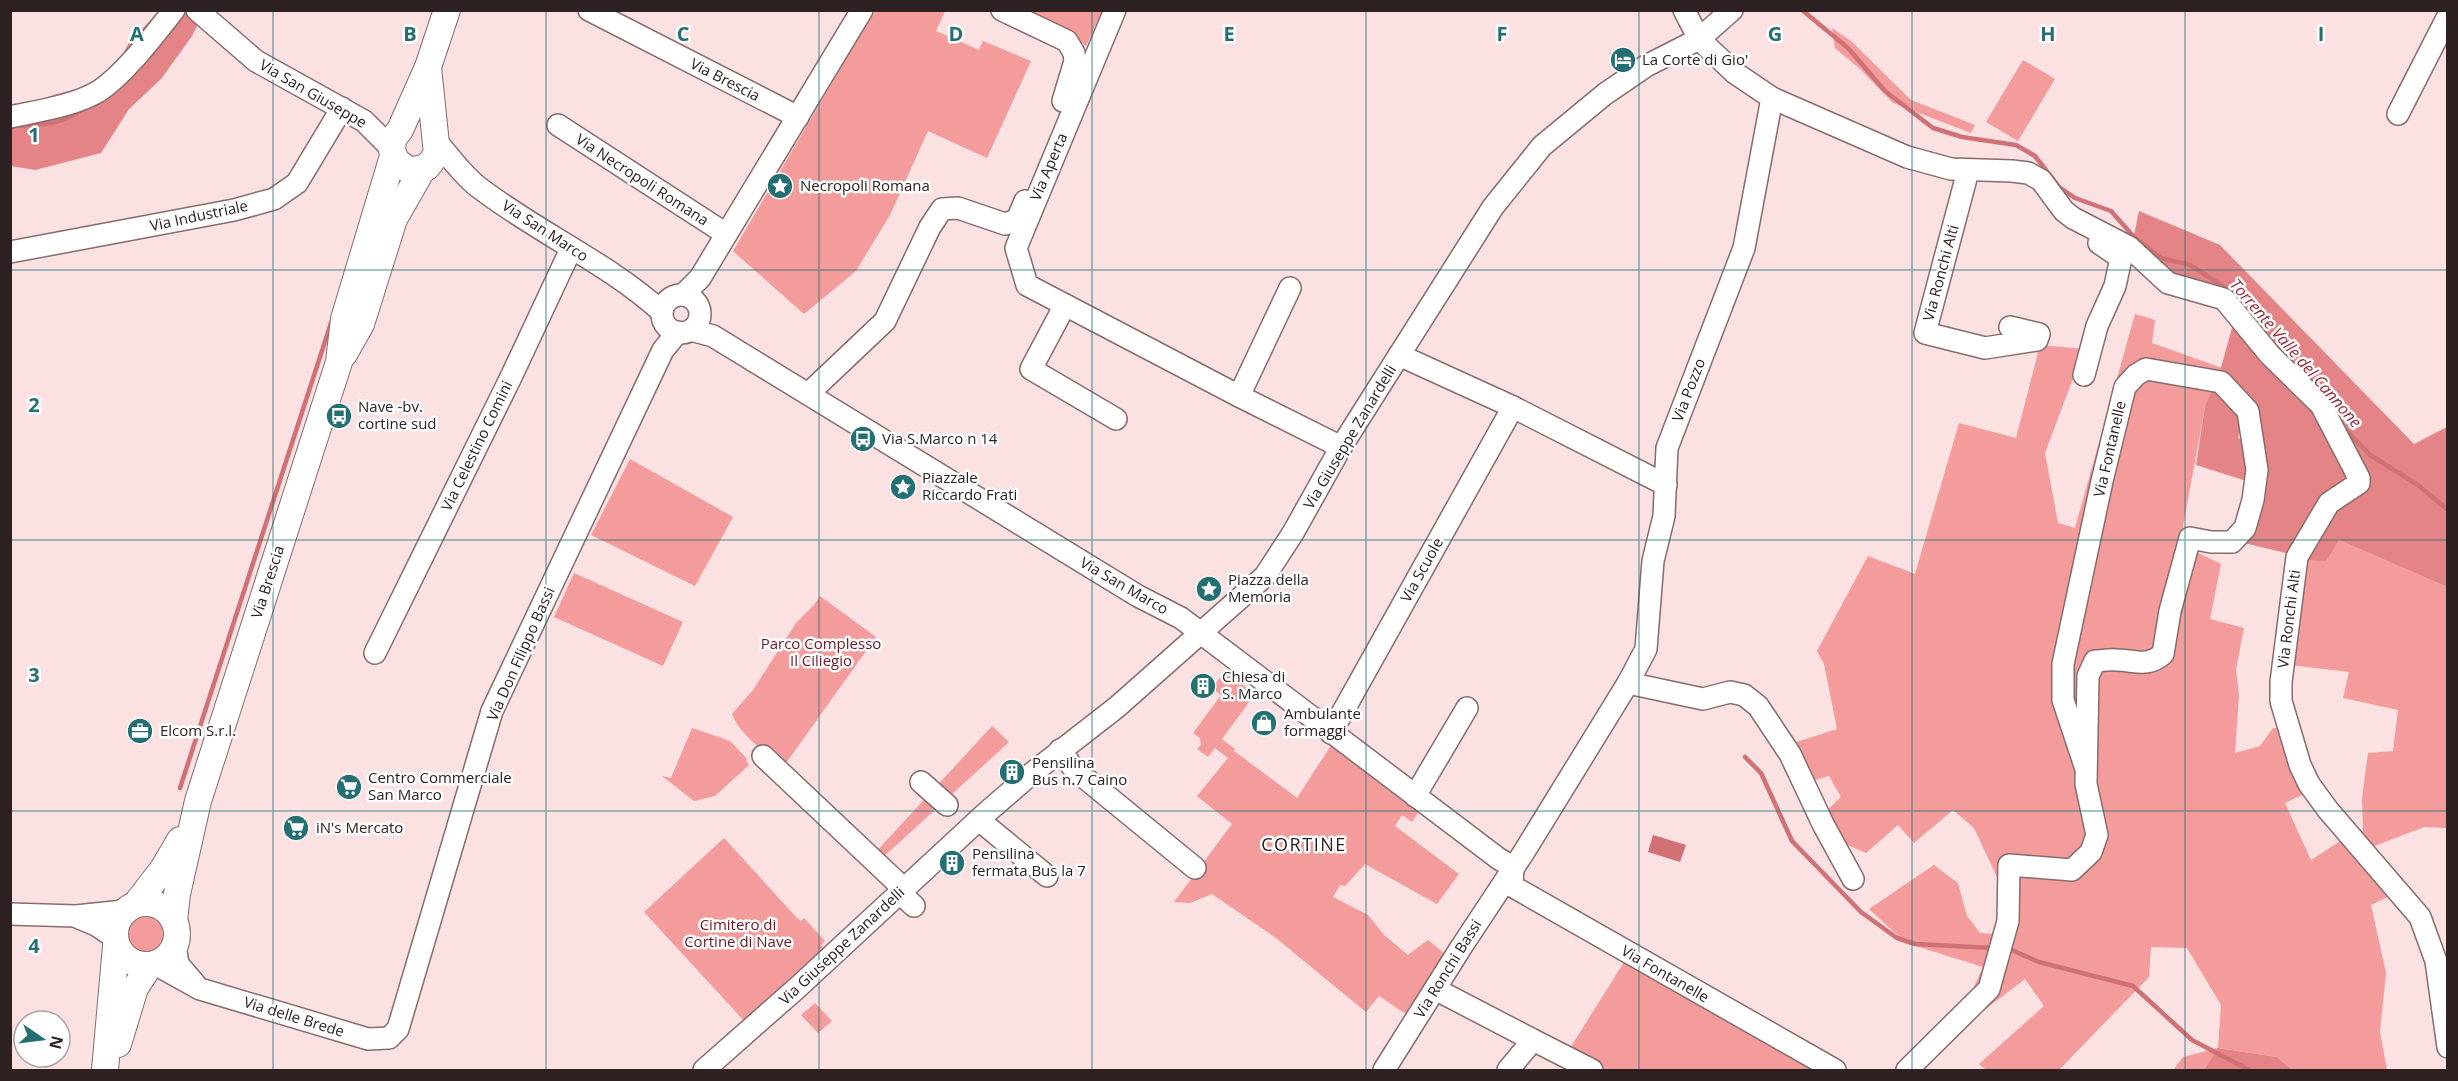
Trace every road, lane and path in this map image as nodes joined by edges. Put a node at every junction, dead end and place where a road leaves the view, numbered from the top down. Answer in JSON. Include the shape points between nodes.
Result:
{"nodes":[{"id":1,"x":174,"y":10,"type":"edge"},
{"id":2,"x":447,"y":10,"type":"edge"},
{"id":3,"x":589,"y":10,"type":"edge"},
{"id":4,"x":1002,"y":10,"type":"edge"},
{"id":5,"x":1115,"y":10,"type":"edge"},
{"id":6,"x":1684,"y":10,"type":"edge"},
{"id":7,"x":1732,"y":10,"type":"edge"},
{"id":8,"x":200,"y":13,"type":"edge"},
{"id":9,"x":852,"y":15,"type":"edge"},
{"id":10,"x":2448,"y":16,"type":"edge"},
{"id":11,"x":1699,"y":39,"type":"junction"},
{"id":12,"x":428,"y":67,"type":"junction"},
{"id":13,"x":1772,"y":98,"type":"junction"},
{"id":14,"x":342,"y":108,"type":"junction"},
{"id":15,"x":2398,"y":114,"type":"dead end"},
{"id":16,"x":10,"y":117,"type":"edge"},
{"id":17,"x":798,"y":117,"type":"junction"},
{"id":18,"x":558,"y":125,"type":"dead end"},
{"id":19,"x":436,"y":139,"type":"junction"},
{"id":20,"x":391,"y":140,"type":"junction"},
{"id":21,"x":455,"y":165,"type":"junction"},
{"id":22,"x":423,"y":169,"type":"junction"},
{"id":23,"x":1968,"y":171,"type":"junction"},
{"id":24,"x":2073,"y":218,"type":"junction"},
{"id":25,"x":726,"y":234,"type":"junction"},
{"id":26,"x":571,"y":249,"type":"junction"},
{"id":27,"x":10,"y":252,"type":"edge"},
{"id":28,"x":1290,"y":288,"type":"dead end"},
{"id":29,"x":1065,"y":305,"type":"junction"},
{"id":30,"x":681,"y":315,"type":"junction"},
{"id":31,"x":2010,"y":327,"type":"dead end"},
{"id":32,"x":1399,"y":355,"type":"junction"},
{"id":33,"x":339,"y":362,"type":"junction"},
{"id":34,"x":2084,"y":375,"type":"dead end"},
{"id":35,"x":809,"y":393,"type":"junction"},
{"id":36,"x":1239,"y":396,"type":"junction"},
{"id":37,"x":1513,"y":407,"type":"junction"},
{"id":38,"x":1116,"y":419,"type":"dead end"},
{"id":39,"x":1341,"y":447,"type":"junction"},
{"id":40,"x":1666,"y":485,"type":"junction"},
{"id":41,"x":1202,"y":633,"type":"junction"},
{"id":42,"x":378,"y":647,"type":"dead end"},
{"id":43,"x":1628,"y":683,"type":"junction"},
{"id":44,"x":1467,"y":708,"type":"dead end"},
{"id":45,"x":1331,"y":733,"type":"junction"},
{"id":46,"x":1060,"y":750,"type":"junction"},
{"id":47,"x":763,"y":756,"type":"dead end"},
{"id":48,"x":2086,"y":769,"type":"junction"},
{"id":49,"x":921,"y":782,"type":"dead end"},
{"id":50,"x":1415,"y":796,"type":"junction"},
{"id":51,"x":198,"y":801,"type":"junction"},
{"id":52,"x":947,"y":805,"type":"dead end"},
{"id":53,"x":979,"y":820,"type":"junction"},
{"id":54,"x":1513,"y":867,"type":"junction"},
{"id":55,"x":1195,"y":868,"type":"dead end"},
{"id":56,"x":1047,"y":876,"type":"dead end"},
{"id":57,"x":1854,"y":879,"type":"dead end"},
{"id":58,"x":905,"y":896,"type":"junction"},
{"id":59,"x":130,"y":908,"type":"junction"},
{"id":60,"x":10,"y":914,"type":"edge"},
{"id":61,"x":76,"y":916,"type":"junction"},
{"id":62,"x":175,"y":933,"type":"junction"},
{"id":63,"x":115,"y":941,"type":"junction"},
{"id":64,"x":152,"y":965,"type":"junction"},
{"id":65,"x":200,"y":989,"type":"junction"},
{"id":66,"x":1435,"y":989,"type":"junction"},
{"id":67,"x":389,"y":1038,"type":"joint"},
{"id":68,"x":1533,"y":1040,"type":"junction"},
{"id":69,"x":2448,"y":1047,"type":"edge"},
{"id":70,"x":107,"y":1071,"type":"edge"},
{"id":71,"x":704,"y":1071,"type":"edge"},
{"id":72,"x":1384,"y":1071,"type":"edge"},
{"id":73,"x":1508,"y":1071,"type":"edge"},
{"id":74,"x":1592,"y":1071,"type":"edge"},
{"id":75,"x":1835,"y":1071,"type":"edge"},
{"id":76,"x":1907,"y":1071,"type":"edge"}],
"edges":[{"from":1,"to":16,"type":"street","via":[[134,60],[99,91],[57,107]]},
{"from":2,"to":12,"type":"main road","name":"Via Brescia"},
{"from":3,"to":17,"type":"street","name":"Via Brescia"},
{"from":4,"to":35,"type":"street","name":"Via Aperta","via":[[1067,41],[1075,61],[1017,220],[1005,224],[957,208],[942,209],[885,321]]},
{"from":5,"to":29,"type":"street","name":"Via Aperta","via":[[1016,248],[1027,285]]},
{"from":6,"to":11,"type":"street","name":"Via Ronchi Alti"},
{"from":7,"to":11,"type":"street","name":"Via Giuseppe Zanardelli"},
{"from":8,"to":14,"type":"street","name":"Via San Giuseppe","via":[[256,61]]},
{"from":9,"to":17,"type":"street","name":"Via Necropoli Romana"},
{"from":10,"to":15,"type":"street"},
{"from":11,"to":13,"type":"street","name":"Via Ronchi Alti","via":[[1735,73]]},
{"from":11,"to":32,"type":"street","name":"Via Giuseppe Zanardelli","via":[[1646,66],[1542,146],[1493,207]]},
{"from":12,"to":19,"type":"main road","name":"Via Brescia"},
{"from":12,"to":20,"type":"main road","name":"Via Brescia"},
{"from":13,"to":23,"type":"street","name":"Via Ronchi Alti","via":[[1907,157]]},
{"from":13,"to":40,"type":"street","name":"Via Pozzo","via":[[1744,248],[1667,448]]},
{"from":14,"to":20,"type":"street","name":"Via San Giuseppe"},
{"from":14,"to":27,"type":"street","name":"Via Industriale","via":[[297,183],[274,199]]},
{"from":17,"to":25,"type":"street","name":"Via Necropoli Romana"},
{"from":18,"to":25,"type":"street","name":"Via Necropoli Romana"},
{"from":19,"to":20,"type":"main road","via":[[422,125],[411,125]]},
{"from":19,"to":21,"type":"street","name":"Via San Marco"},
{"from":19,"to":22,"type":"main road","name":"Via Brescia","via":[[435,159]]},
{"from":20,"to":22,"type":"main road","via":[[405,169]]},
{"from":20,"to":33,"type":"main road","name":"Via Brescia","via":[[344,319]]},
{"from":21,"to":22,"type":"street"},
{"from":21,"to":26,"type":"street","name":"Via San Marco","via":[[477,186]]},
{"from":22,"to":33,"type":"main road","name":"Via Brescia","via":[[394,219],[362,324]]},
{"from":23,"to":24,"type":"street","name":"Via Ronchi Alti","via":[[2028,173],[2041,180]]},
{"from":23,"to":31,"type":"street","name":"Via Ronchi Alti","via":[[1925,333],[1985,348],[2037,340],[2039,334]]},
{"from":24,"to":34,"type":"street","via":[[2078,228],[2121,258]]},
{"from":24,"to":69,"type":"street","name":"Via Ronchi Alti","via":[[2129,247],[2168,283],[2224,299],[2270,355],[2321,405],[2359,478],[2357,485],[2329,502],[2297,557],[2281,701],[2308,784],[2420,917],[2436,961]]},
{"from":25,"to":30,"type":"street","name":"Via Necropoli Romana"},
{"from":26,"to":30,"type":"street","name":"Via San Marco"},
{"from":26,"to":42,"type":"street","name":"Via Celestino Comini"},
{"from":28,"to":36,"type":"street"},
{"from":29,"to":36,"type":"street","name":"Via Aperta"},
{"from":29,"to":38,"type":"street","via":[[1031,369]]},
{"from":30,"to":35,"type":"street","name":"Via San Marco"},
{"from":30,"to":67,"type":"street","name":"Via Don Filippo Bassi","via":[[492,711],[398,1029]]},
{"from":32,"to":37,"type":"street"},
{"from":32,"to":39,"type":"street","name":"Via Giuseppe Zanardelli"},
{"from":33,"to":51,"type":"main road","name":"Via Brescia"},
{"from":35,"to":41,"type":"street","name":"Via San Marco"},
{"from":36,"to":39,"type":"street","name":"Via Aperta"},
{"from":37,"to":40,"type":"street"},
{"from":37,"to":45,"type":"street","name":"Via Scuole"},
{"from":39,"to":41,"type":"street","name":"Via Giuseppe Zanardelli","via":[[1265,576]]},
{"from":40,"to":43,"type":"street","name":"Via Pozzo","via":[[1664,516],[1653,561],[1646,649]]},
{"from":41,"to":45,"type":"street","name":"Via San Marco"},
{"from":41,"to":46,"type":"street","name":"Via Giuseppe Zanardelli","via":[[1117,707]]},
{"from":43,"to":54,"type":"street","name":"Via Pozzo"},
{"from":43,"to":57,"type":"street","via":[[1703,699],[1730,692],[1744,695],[1758,706],[1790,754]]},
{"from":44,"to":50,"type":"street"},
{"from":45,"to":50,"type":"street","name":"Via San Marco"},
{"from":46,"to":53,"type":"street","name":"Via Giuseppe Zanardelli"},
{"from":46,"to":55,"type":"street","via":[[1074,769]]},
{"from":47,"to":58,"type":"street"},
{"from":48,"to":48,"type":"street","name":"Via Fontanelle","via":[[2088,676],[2096,661],[2156,661],[2163,654],[2190,538],[2232,542],[2245,528],[2257,470],[2248,411],[2221,382],[2146,369],[2125,387],[2063,664],[2063,700]]},
{"from":48,"to":76,"type":"street","name":"Via Fontanelle","via":[[2097,835],[2091,852],[2072,870],[2009,865],[2008,921],[1989,988]]},
{"from":49,"to":52,"type":"street"},
{"from":50,"to":54,"type":"street","name":"Via San Marco"},
{"from":51,"to":59,"type":"main road","name":"Via Brescia","via":[[175,850]]},
{"from":51,"to":62,"type":"main road","name":"Via Brescia","via":[[177,894]]},
{"from":53,"to":56,"type":"street"},
{"from":53,"to":58,"type":"street","name":"Via Giuseppe Zanardelli"},
{"from":54,"to":66,"type":"street","name":"Via Ronchi Bassi"},
{"from":54,"to":75,"type":"street","name":"Via Fontanelle","via":[[1512,886]]},
{"from":58,"to":71,"type":"street","name":"Via Giuseppe Zanardelli"},
{"from":59,"to":61,"type":"street"},
{"from":59,"to":62,"type":"main road","via":[[158,905],[165,909]]},
{"from":59,"to":63,"type":"main road","name":"Via Brescia","via":[[118,919]]},
{"from":60,"to":61,"type":"street"},
{"from":61,"to":63,"type":"street","via":[[96,925]]},
{"from":62,"to":64,"type":"main road","name":"Via Brescia","via":[[167,957]]},
{"from":62,"to":65,"type":"street","via":[[178,964]]},
{"from":63,"to":64,"type":"main road","via":[[126,959],[141,966]]},
{"from":63,"to":70,"type":"main road","name":"Via Brescia"},
{"from":64,"to":65,"type":"street","name":"Via delle Brede"},
{"from":64,"to":70,"type":"main road","name":"Via Brescia","via":[[135,988]]},
{"from":65,"to":67,"type":"street","name":"Via delle Brede","via":[[368,1039]]},
{"from":66,"to":68,"type":"street"},
{"from":66,"to":72,"type":"street","name":"Via Ronchi Bassi"},
{"from":68,"to":73,"type":"street"},
{"from":68,"to":74,"type":"street"}]}
